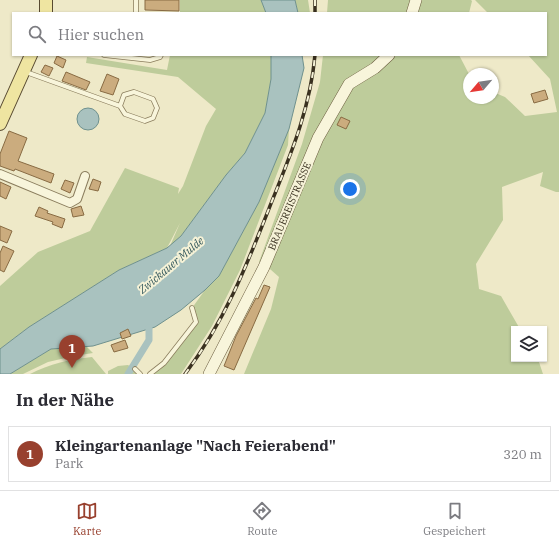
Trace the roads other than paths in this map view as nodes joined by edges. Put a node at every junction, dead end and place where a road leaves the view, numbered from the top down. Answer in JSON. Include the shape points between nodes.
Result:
{"nodes":[{"id":1,"x":46,"y":0,"type":"edge"},
{"id":2,"x":136,"y":0,"type":"edge"},
{"id":3,"x":416,"y":0,"type":"edge"},
{"id":4,"x":46,"y":12,"type":"edge"},
{"id":5,"x":136,"y":12,"type":"edge"},
{"id":6,"x":412,"y":12,"type":"edge"},
{"id":7,"x":31,"y":56,"type":"edge"},
{"id":8,"x":113,"y":56,"type":"edge"},
{"id":9,"x":161,"y":56,"type":"edge"},
{"id":10,"x":388,"y":56,"type":"edge"},
{"id":11,"x":24,"y":71,"type":"junction"},
{"id":12,"x":120,"y":106,"type":"junction"},
{"id":13,"x":0,"y":124,"type":"edge"},
{"id":14,"x":0,"y":174,"type":"edge"},
{"id":15,"x":85,"y":176,"type":"dead end"},
{"id":16,"x":192,"y":308,"type":"dead end"},
{"id":17,"x":135,"y":369,"type":"dead end"},
{"id":18,"x":140,"y":374,"type":"edge"},
{"id":19,"x":150,"y":374,"type":"edge"},
{"id":20,"x":209,"y":374,"type":"edge"}],
"edges":[{"from":1,"to":4,"type":"main road"},
{"from":2,"to":5,"type":"lane"},
{"from":3,"to":6,"type":"street"},
{"from":7,"to":11,"type":"main road"},
{"from":8,"to":9,"type":"lane","via":[[150,60]]},
{"from":10,"to":20,"type":"street","name":"BRAUEREISTRASSE","via":[[375,68],[349,84],[337,104],[318,138],[264,267]]},
{"from":11,"to":12,"type":"lane"},
{"from":11,"to":13,"type":"main road"},
{"from":12,"to":12,"type":"lane","via":[[125,114],[145,121],[153,118],[157,108],[153,99],[134,92],[124,95]]},
{"from":14,"to":15,"type":"street","via":[[70,203],[77,199]]},
{"from":16,"to":19,"type":"lane","via":[[196,322],[164,363]]},
{"from":17,"to":18,"type":"lane"}]}
